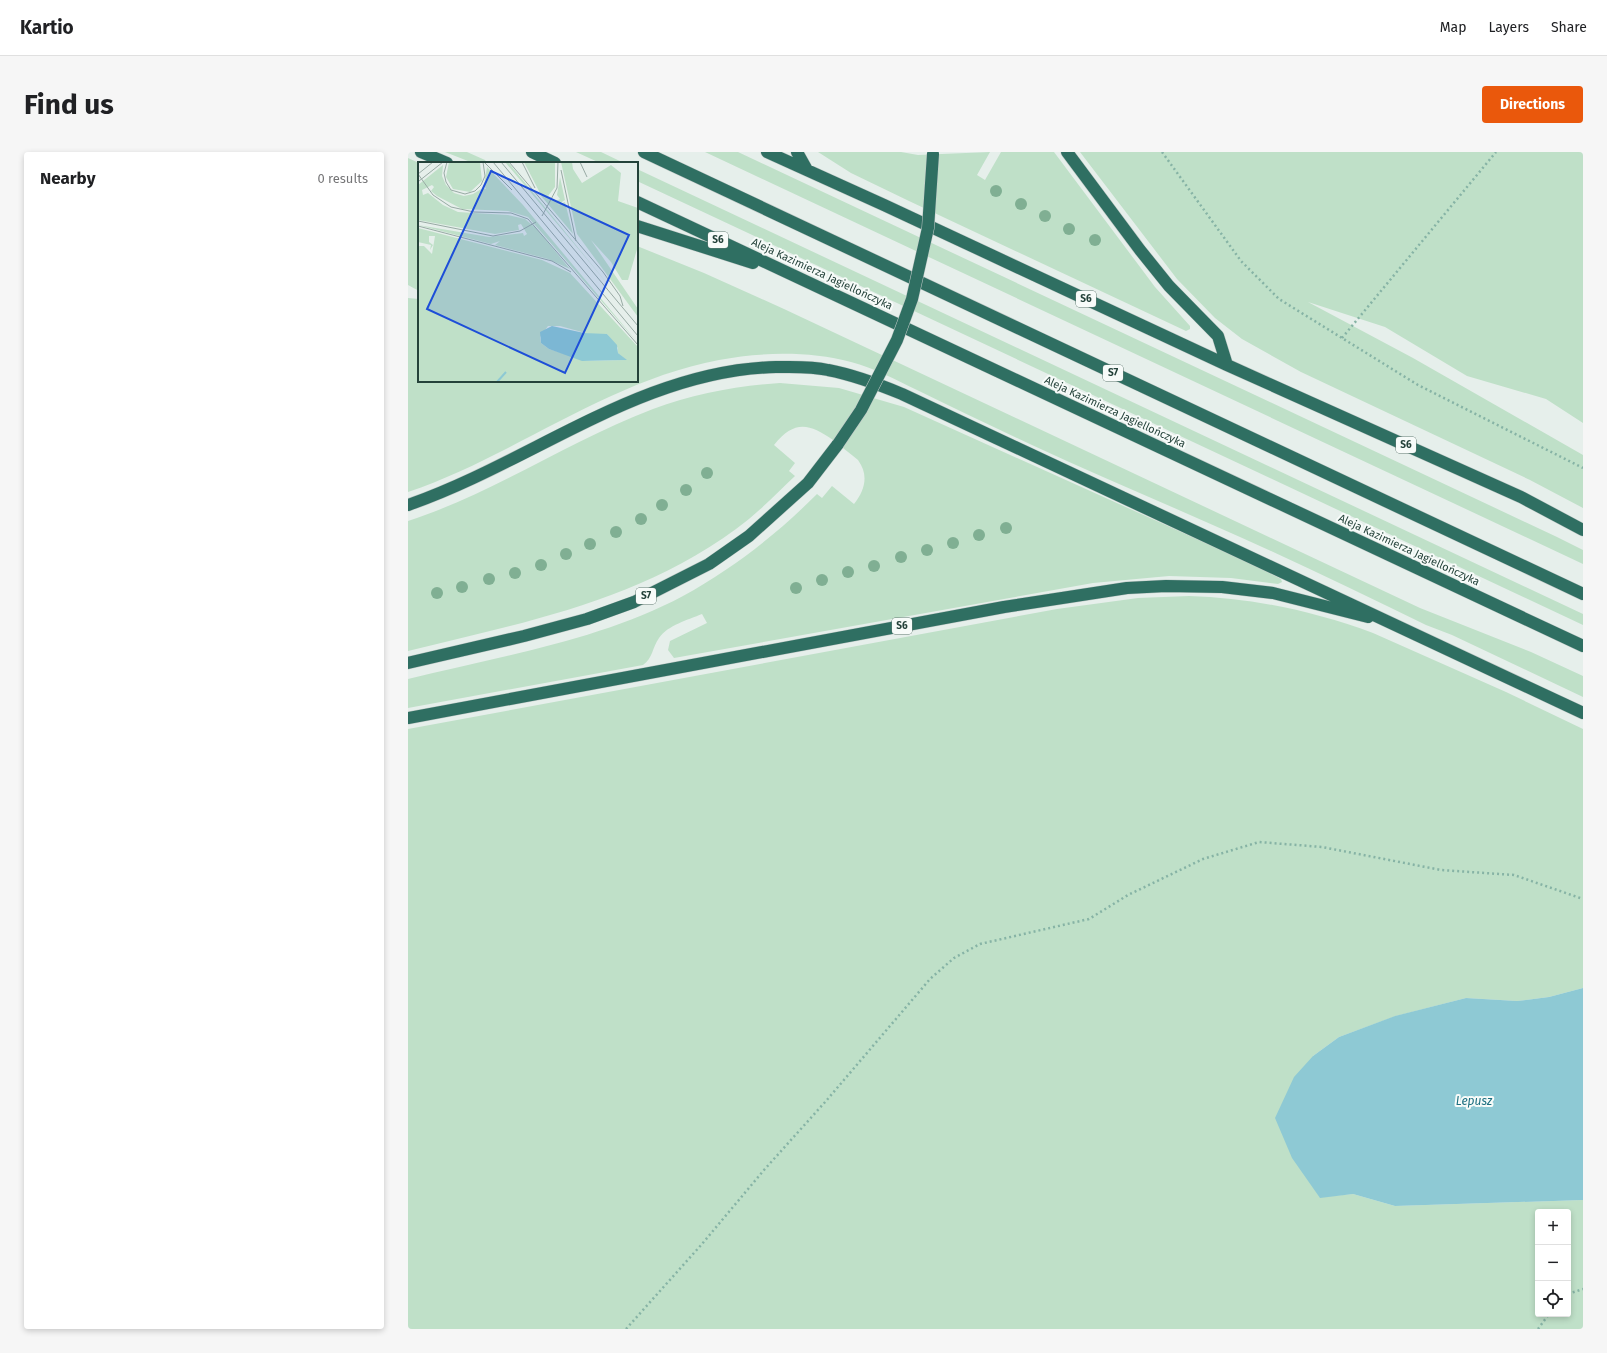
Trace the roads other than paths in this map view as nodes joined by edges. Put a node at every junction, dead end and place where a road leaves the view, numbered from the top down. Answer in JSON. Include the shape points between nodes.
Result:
{"nodes":[{"id":1,"x":421,"y":152,"type":"edge"},
{"id":2,"x":532,"y":152,"type":"edge"},
{"id":3,"x":644,"y":152,"type":"edge"},
{"id":4,"x":767,"y":152,"type":"edge"},
{"id":5,"x":797,"y":152,"type":"edge"},
{"id":6,"x":1067,"y":152,"type":"edge"},
{"id":7,"x":933,"y":153,"type":"edge"},
{"id":8,"x":445,"y":162,"type":"edge"},
{"id":9,"x":553,"y":162,"type":"edge"},
{"id":10,"x":807,"y":170,"type":"junction"},
{"id":11,"x":638,"y":202,"type":"edge"},
{"id":12,"x":638,"y":226,"type":"edge"},
{"id":13,"x":800,"y":278,"type":"junction"},
{"id":14,"x":1227,"y":365,"type":"junction"},
{"id":15,"x":408,"y":505,"type":"edge"},
{"id":16,"x":1583,"y":530,"type":"edge"},
{"id":17,"x":1583,"y":594,"type":"edge"},
{"id":18,"x":1396,"y":624,"type":"junction"},
{"id":19,"x":1583,"y":646,"type":"edge"},
{"id":20,"x":408,"y":663,"type":"edge"},
{"id":21,"x":1583,"y":713,"type":"edge"},
{"id":22,"x":408,"y":718,"type":"edge"}],
"edges":[{"from":1,"to":8,"type":"highway"},
{"from":2,"to":9,"type":"highway"},
{"from":3,"to":17,"type":"highway","number":"S7"},
{"from":4,"to":10,"type":"highway","number":"S6"},
{"from":5,"to":10,"type":"highway"},
{"from":6,"to":14,"type":"highway","via":[[1169,286],[1218,336]]},
{"from":7,"to":20,"type":"highway","number":"S7","bridge":true,"via":[[928,228],[912,299],[897,340],[861,410],[808,482],[749,536],[709,564],[634,602],[587,619]]},
{"from":10,"to":14,"type":"highway","number":"S6"},
{"from":11,"to":13,"type":"highway","name":"Aleja Kazimierza Jagiellończyka","number":"S6"},
{"from":12,"to":13,"type":"highway"},
{"from":13,"to":19,"type":"highway","name":"Aleja Kazimierza Jagiellończyka","number":"S6"},
{"from":14,"to":16,"type":"highway","number":"S6","via":[[1521,497]]},
{"from":15,"to":18,"type":"highway","via":[[492,470],[613,409],[686,381],[756,368],[826,369],[870,381],[902,394]]},
{"from":18,"to":21,"type":"highway","number":"S6"},
{"from":18,"to":22,"type":"highway","number":"S6","via":[[1273,593],[1222,587],[1127,588],[1004,607]]}]}
